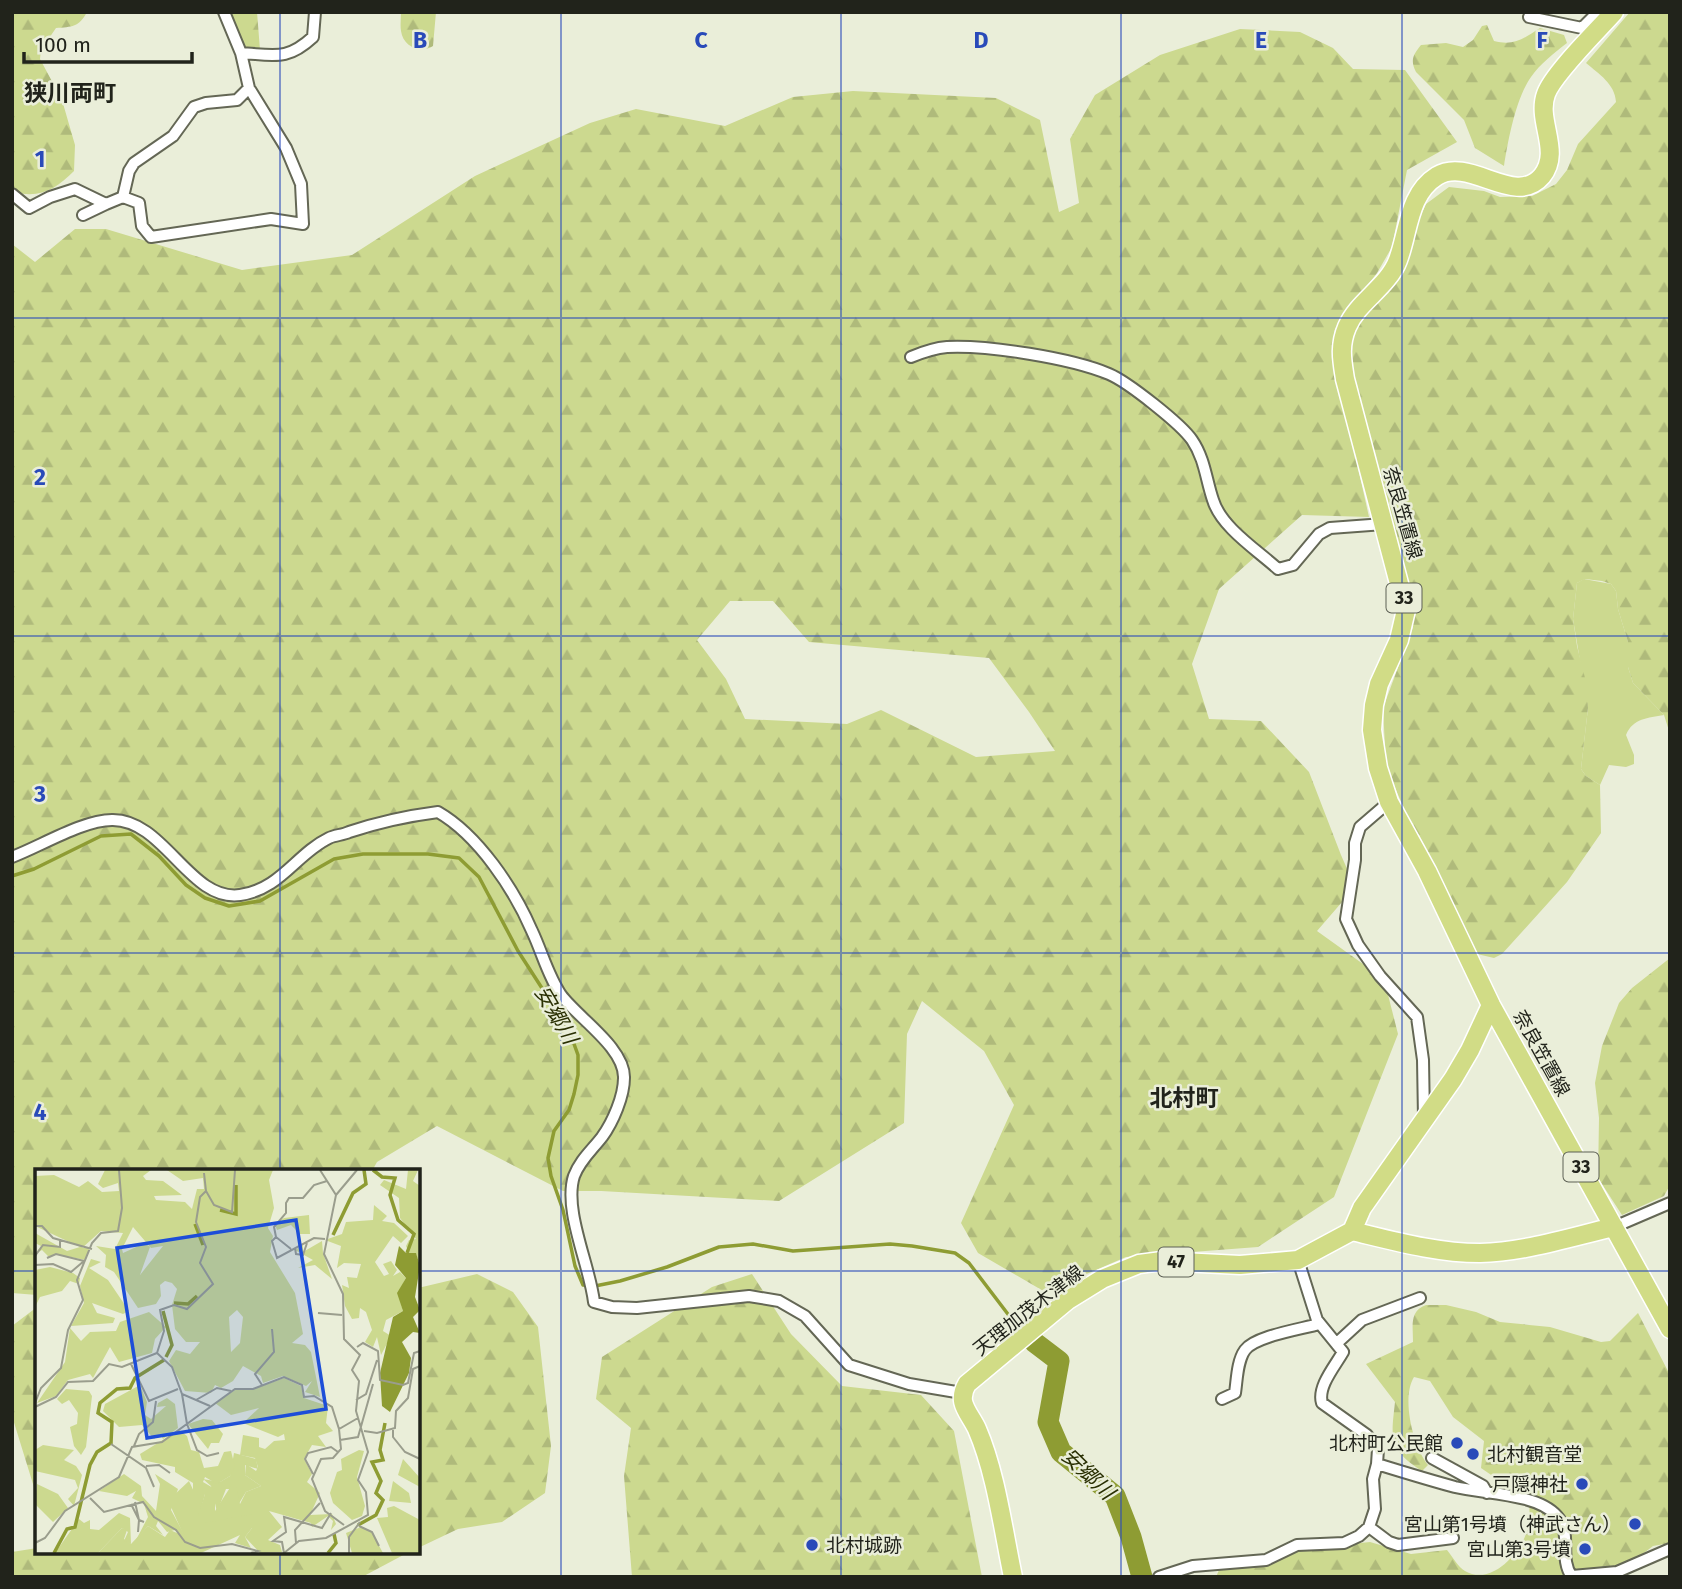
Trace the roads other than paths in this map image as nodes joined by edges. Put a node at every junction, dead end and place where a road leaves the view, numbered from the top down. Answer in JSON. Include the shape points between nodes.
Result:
{"nodes":[{"id":1,"x":224,"y":12,"type":"edge"},
{"id":2,"x":315,"y":12,"type":"edge"},
{"id":3,"x":1598,"y":12,"type":"edge"},
{"id":4,"x":1614,"y":12,"type":"edge"},
{"id":5,"x":1529,"y":17,"type":"dead end"},
{"id":6,"x":241,"y":53,"type":"junction"},
{"id":7,"x":250,"y":88,"type":"junction"},
{"id":8,"x":12,"y":194,"type":"edge"},
{"id":9,"x":123,"y":197,"type":"junction"},
{"id":10,"x":106,"y":204,"type":"junction"},
{"id":11,"x":83,"y":215,"type":"dead end"},
{"id":12,"x":911,"y":357,"type":"dead end"},
{"id":13,"x":1384,"y":524,"type":"junction"},
{"id":14,"x":1389,"y":802,"type":"junction"},
{"id":15,"x":12,"y":857,"type":"edge"},
{"id":16,"x":1491,"y":1005,"type":"junction"},
{"id":17,"x":1424,"y":1121,"type":"junction"},
{"id":18,"x":1670,"y":1203,"type":"edge"},
{"id":19,"x":1614,"y":1227,"type":"junction"},
{"id":20,"x":1352,"y":1231,"type":"junction"},
{"id":21,"x":1298,"y":1260,"type":"junction"},
{"id":22,"x":1420,"y":1298,"type":"dead end"},
{"id":23,"x":1319,"y":1324,"type":"junction"},
{"id":24,"x":1670,"y":1329,"type":"edge"},
{"id":25,"x":1337,"y":1343,"type":"junction"},
{"id":26,"x":962,"y":1393,"type":"junction"},
{"id":27,"x":1222,"y":1399,"type":"dead end"},
{"id":28,"x":1432,"y":1458,"type":"dead end"},
{"id":29,"x":1377,"y":1464,"type":"junction"},
{"id":30,"x":1487,"y":1493,"type":"junction"},
{"id":31,"x":1369,"y":1527,"type":"junction"},
{"id":32,"x":1453,"y":1538,"type":"dead end"},
{"id":33,"x":1670,"y":1549,"type":"edge"},
{"id":34,"x":1010,"y":1571,"type":"edge"},
{"id":35,"x":1572,"y":1576,"type":"edge"},
{"id":36,"x":1159,"y":1577,"type":"edge"}],
"edges":[{"from":1,"to":6,"type":"street"},
{"from":2,"to":6,"type":"street","via":[[313,37],[297,52]]},
{"from":3,"to":5,"type":"street","via":[[1582,28]]},
{"from":4,"to":13,"type":"main road","name":"奈良笠置線","number":"33","via":[[1546,92],[1543,105],[1550,149],[1543,175],[1533,185],[1521,186],[1469,172],[1438,175],[1422,189],[1410,213],[1397,262],[1382,287],[1348,325],[1340,350],[1345,379]]},
{"from":6,"to":7,"type":"street"},
{"from":7,"to":9,"type":"street","via":[[237,100],[194,107],[173,136],[134,163]]},
{"from":7,"to":9,"type":"street","via":[[286,148],[301,184],[303,224],[271,219],[151,237],[142,226],[139,203]]},
{"from":8,"to":10,"type":"street","via":[[29,208],[75,189]]},
{"from":9,"to":10,"type":"street"},
{"from":10,"to":11,"type":"street"},
{"from":12,"to":13,"type":"street","via":[[946,347],[975,348],[1084,365],[1112,375],[1192,440],[1224,521],[1278,569],[1293,565],[1318,534],[1330,528]]},
{"from":13,"to":14,"type":"main road","name":"奈良笠置線","number":"33","via":[[1406,610],[1399,640],[1379,684],[1372,730]]},
{"from":14,"to":16,"type":"main road","name":"奈良笠置線","number":"33"},
{"from":14,"to":17,"type":"street","via":[[1360,827],[1346,919],[1372,966],[1417,1017]]},
{"from":15,"to":26,"type":"street","via":[[96,821],[115,819],[141,827],[217,894],[239,895],[261,890],[285,875],[330,838],[372,824],[438,812],[453,821],[488,858],[531,929],[560,994],[624,1067],[611,1121],[574,1177],[572,1200],[594,1301],[637,1308],[749,1296],[779,1301],[805,1316],[849,1365],[909,1384]]},
{"from":16,"to":17,"type":"main road","via":[[1470,1050]]},
{"from":16,"to":19,"type":"main road","name":"奈良笠置線","number":"33"},
{"from":17,"to":20,"type":"main road","via":[[1362,1208]]},
{"from":18,"to":19,"type":"street"},
{"from":19,"to":20,"type":"main road","via":[[1481,1253],[1409,1245]]},
{"from":19,"to":24,"type":"main road","name":"奈良笠置線","number":"33"},
{"from":20,"to":21,"type":"main road","name":"天理加茂木津線","number":"47"},
{"from":21,"to":23,"type":"street"},
{"from":21,"to":26,"type":"main road","name":"天理加茂木津線","number":"47","via":[[1240,1265],[1139,1264],[1102,1279],[1069,1300],[967,1384]]},
{"from":22,"to":25,"type":"street","via":[[1362,1320]]},
{"from":23,"to":25,"type":"street"},
{"from":23,"to":27,"type":"street","via":[[1245,1348],[1235,1394]]},
{"from":25,"to":29,"type":"street","via":[[1343,1352],[1320,1398],[1367,1434],[1377,1449]]},
{"from":26,"to":34,"type":"main road","via":[[989,1463]]},
{"from":28,"to":30,"type":"street","via":[[1483,1486]]},
{"from":29,"to":30,"type":"street"},
{"from":29,"to":31,"type":"street","via":[[1375,1510]]},
{"from":30,"to":35,"type":"street","via":[[1538,1502],[1557,1516],[1565,1530],[1566,1568]]},
{"from":31,"to":32,"type":"street","via":[[1398,1545]]},
{"from":31,"to":36,"type":"street","via":[[1344,1543],[1297,1545],[1266,1560],[1193,1566]]},
{"from":33,"to":35,"type":"street","via":[[1617,1572]]}]}
